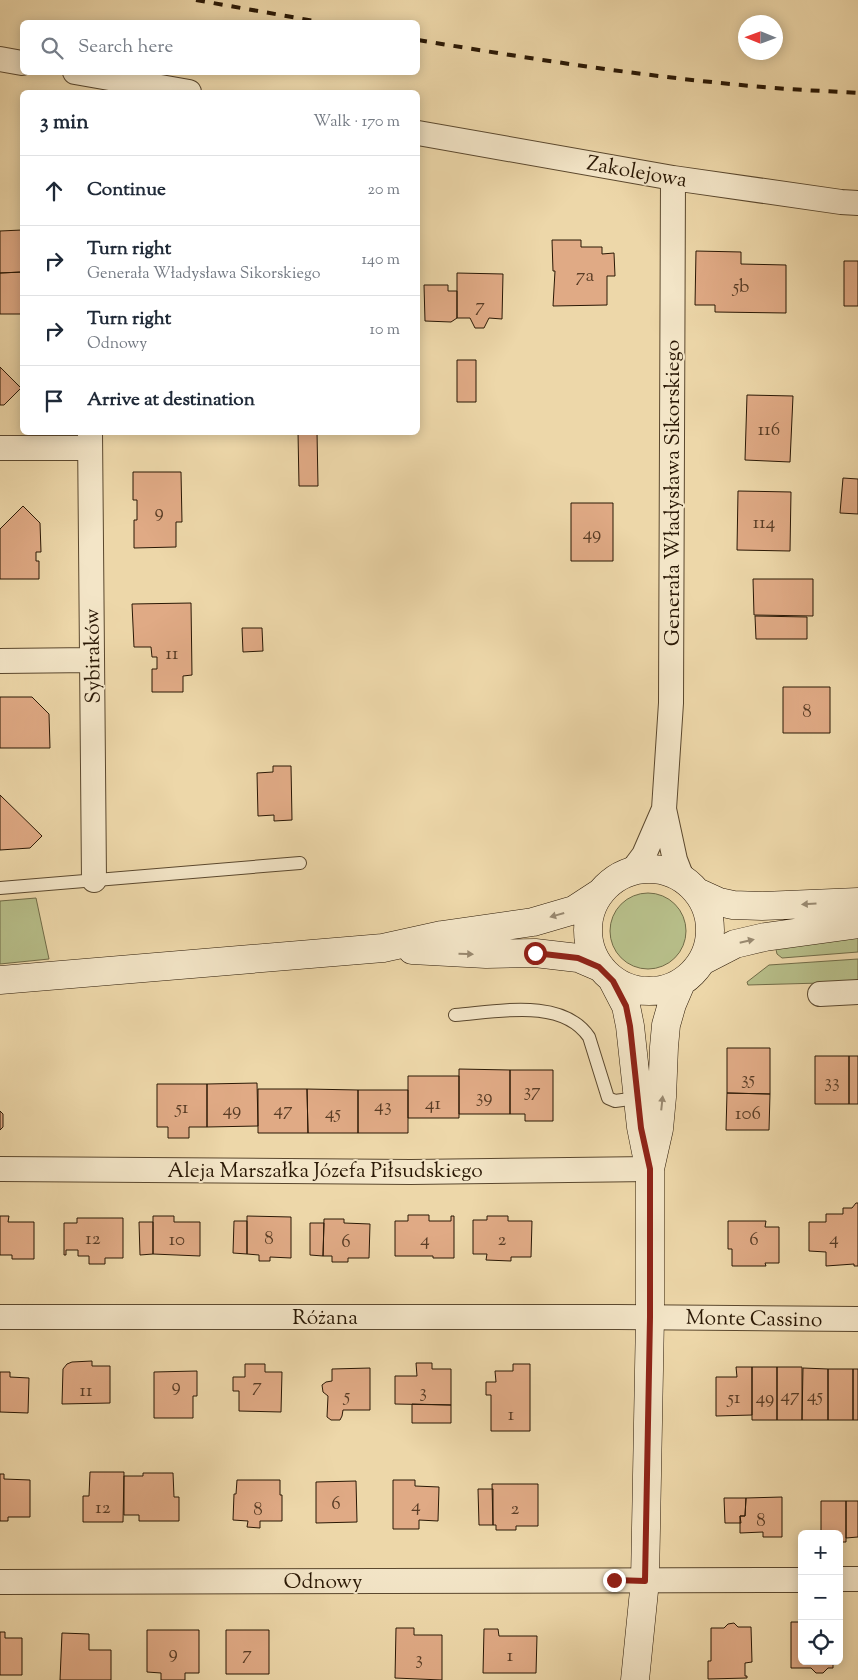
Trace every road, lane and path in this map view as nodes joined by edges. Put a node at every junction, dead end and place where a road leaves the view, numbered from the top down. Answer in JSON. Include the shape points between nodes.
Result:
{"nodes":[{"id":1,"x":0,"y":59,"type":"edge"},
{"id":2,"x":20,"y":63,"type":"edge"},
{"id":3,"x":82,"y":80,"type":"edge"},
{"id":4,"x":171,"y":90,"type":"edge"},
{"id":5,"x":420,"y":133,"type":"edge"},
{"id":6,"x":673,"y":178,"type":"junction"},
{"id":7,"x":858,"y":203,"type":"edge"},
{"id":8,"x":90,"y":440,"type":"edge"},
{"id":9,"x":0,"y":448,"type":"edge"},
{"id":10,"x":92,"y":660,"type":"junction"},
{"id":11,"x":0,"y":661,"type":"edge"},
{"id":12,"x":664,"y":809,"type":"junction"},
{"id":13,"x":300,"y":863,"type":"dead end"},
{"id":14,"x":632,"y":871,"type":"junction"},
{"id":15,"x":94,"y":880,"type":"junction"},
{"id":16,"x":689,"y":885,"type":"junction"},
{"id":17,"x":0,"y":888,"type":"edge"},
{"id":18,"x":600,"y":892,"type":"junction"},
{"id":19,"x":858,"y":902,"type":"edge"},
{"id":20,"x":858,"y":924,"type":"edge"},
{"id":21,"x":383,"y":948,"type":"junction"},
{"id":22,"x":702,"y":961,"type":"junction"},
{"id":23,"x":606,"y":974,"type":"junction"},
{"id":24,"x":0,"y":980,"type":"edge"},
{"id":25,"x":681,"y":983,"type":"junction"},
{"id":26,"x":858,"y":992,"type":"edge"},
{"id":27,"x":820,"y":994,"type":"dead end"},
{"id":28,"x":455,"y":1015,"type":"dead end"},
{"id":29,"x":637,"y":1098,"type":"junction"},
{"id":30,"x":0,"y":1169,"type":"edge"},
{"id":31,"x":650,"y":1169,"type":"junction"},
{"id":32,"x":0,"y":1317,"type":"edge"},
{"id":33,"x":650,"y":1317,"type":"junction"},
{"id":34,"x":858,"y":1319,"type":"edge"},
{"id":35,"x":858,"y":1579,"type":"edge"},
{"id":36,"x":798,"y":1580,"type":"edge"},
{"id":37,"x":843,"y":1580,"type":"edge"},
{"id":38,"x":645,"y":1581,"type":"junction"},
{"id":39,"x":0,"y":1582,"type":"edge"},
{"id":40,"x":635,"y":1680,"type":"edge"}],
"edges":[{"from":1,"to":2,"type":"street"},
{"from":3,"to":4,"type":"street"},
{"from":5,"to":6,"type":"street","name":"Zakolejowa"},
{"from":6,"to":7,"type":"street","name":"Zakolejowa"},
{"from":6,"to":12,"type":"street","name":"Generała Władysława Sikorskiego","via":[[671,703]]},
{"from":8,"to":9,"type":"street"},
{"from":8,"to":10,"type":"street","name":"Sybiraków"},
{"from":10,"to":11,"type":"street"},
{"from":10,"to":15,"type":"street","name":"Sybiraków"},
{"from":12,"to":14,"type":"street","name":"Generała Władysława Sikorskiego","via":[[644,855]]},
{"from":12,"to":16,"type":"street","name":"Generała Władysława Sikorskiego","via":[[674,860]]},
{"from":13,"to":15,"type":"lane"},
{"from":14,"to":16,"type":"main road","via":[[649,868],[666,871]]},
{"from":14,"to":18,"type":"main road","via":[[614,879]]},
{"from":15,"to":17,"type":"lane"},
{"from":19,"to":16,"type":"main road","one_way":true,"via":[[733,905],[719,902]]},
{"from":16,"to":22,"type":"main road","via":[[706,908],[710,926],[709,944]]},
{"from":18,"to":21,"type":"main road","one_way":true,"via":[[574,910],[533,922]]},
{"from":18,"to":23,"type":"main road","via":[[590,910],[587,930],[590,949]]},
{"from":22,"to":20,"type":"main road","one_way":true,"via":[[735,944]]},
{"from":21,"to":23,"type":"main road","one_way":true,"via":[[452,953],[535,953],[578,958]]},
{"from":21,"to":24,"type":"main road"},
{"from":22,"to":25,"type":"main road"},
{"from":23,"to":25,"type":"main road","via":[[629,989],[646,992],[664,990]]},
{"from":23,"to":29,"type":"main road","via":[[626,1006]]},
{"from":31,"to":25,"type":"main road","one_way":true,"via":[[662,1105],[666,1025]]},
{"from":26,"to":27,"type":"street"},
{"from":28,"to":29,"type":"lane","via":[[538,1010],[565,1016],[589,1037],[608,1098],[615,1101]]},
{"from":29,"to":31,"type":"main road"},
{"from":30,"to":31,"type":"street","name":"Aleja Marszałka Józefa Piłsudskiego","via":[[411,1172]]},
{"from":31,"to":33,"type":"main road"},
{"from":32,"to":33,"type":"street","name":"Różana"},
{"from":33,"to":34,"type":"street","name":"Monte Cassino"},
{"from":33,"to":38,"type":"main road"},
{"from":35,"to":37,"type":"street"},
{"from":36,"to":38,"type":"street","name":"Odnowy"},
{"from":38,"to":39,"type":"street","name":"Odnowy"},
{"from":38,"to":40,"type":"main road"}]}
